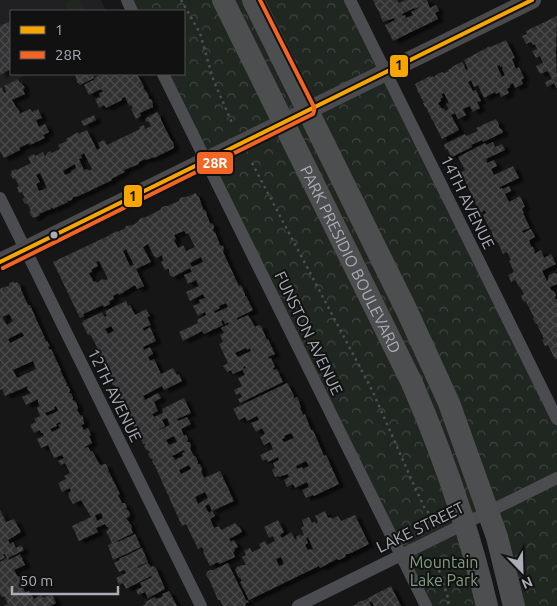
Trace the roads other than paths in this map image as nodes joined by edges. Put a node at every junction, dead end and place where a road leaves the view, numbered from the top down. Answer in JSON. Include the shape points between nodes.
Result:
{"nodes":[{"id":1,"x":224,"y":0,"type":"edge"},
{"id":2,"x":253,"y":0,"type":"edge"},
{"id":3,"x":350,"y":0,"type":"edge"},
{"id":4,"x":532,"y":0,"type":"edge"},
{"id":5,"x":386,"y":72,"type":"junction"},
{"id":6,"x":163,"y":75,"type":"edge"},
{"id":7,"x":308,"y":110,"type":"junction"},
{"id":8,"x":284,"y":122,"type":"junction"},
{"id":9,"x":206,"y":161,"type":"junction"},
{"id":10,"x":0,"y":198,"type":"edge"},
{"id":11,"x":26,"y":250,"type":"junction"},
{"id":12,"x":0,"y":262,"type":"edge"},
{"id":13,"x":557,"y":419,"type":"edge"},
{"id":14,"x":557,"y":478,"type":"edge"},
{"id":15,"x":488,"y":512,"type":"junction"},
{"id":16,"x":464,"y":524,"type":"junction"},
{"id":17,"x":400,"y":555,"type":"junction"},
{"id":18,"x":201,"y":606,"type":"edge"},
{"id":19,"x":298,"y":606,"type":"edge"},
{"id":20,"x":426,"y":606,"type":"edge"},
{"id":21,"x":487,"y":606,"type":"edge"},
{"id":22,"x":514,"y":606,"type":"edge"}],
"edges":[{"from":1,"to":8,"type":"highway","name":"PARK PRESIDIO BOULEVARD"},
{"from":2,"to":7,"type":"highway","name":"PARK PRESIDIO BOULEVARD"},
{"from":3,"to":5,"type":"street","name":"14TH AVENUE"},
{"from":4,"to":5,"type":"main road"},
{"from":5,"to":7,"type":"main road"},
{"from":5,"to":13,"type":"street","name":"14TH AVENUE"},
{"from":6,"to":9,"type":"street","name":"FUNSTON AVENUE"},
{"from":7,"to":8,"type":"main road"},
{"from":7,"to":15,"type":"highway","name":"PARK PRESIDIO BOULEVARD","via":[[436,372]]},
{"from":8,"to":9,"type":"main road"},
{"from":8,"to":16,"type":"highway","name":"PARK PRESIDIO BOULEVARD","via":[[412,383]]},
{"from":9,"to":11,"type":"main road"},
{"from":9,"to":17,"type":"street","name":"FUNSTON AVENUE"},
{"from":10,"to":11,"type":"street","name":"12TH AVENUE"},
{"from":11,"to":12,"type":"main road"},
{"from":11,"to":18,"type":"street","name":"12TH AVENUE"},
{"from":14,"to":15,"type":"street","name":"LAKE STREET"},
{"from":15,"to":16,"type":"street","name":"LAKE STREET"},
{"from":15,"to":22,"type":"highway","name":"PARK PRESIDIO BOULEVARD"},
{"from":16,"to":17,"type":"street","name":"LAKE STREET"},
{"from":16,"to":21,"type":"highway","name":"PARK PRESIDIO BOULEVARD"},
{"from":17,"to":19,"type":"street","name":"LAKE STREET"},
{"from":17,"to":20,"type":"street","name":"FUNSTON AVENUE"}]}
